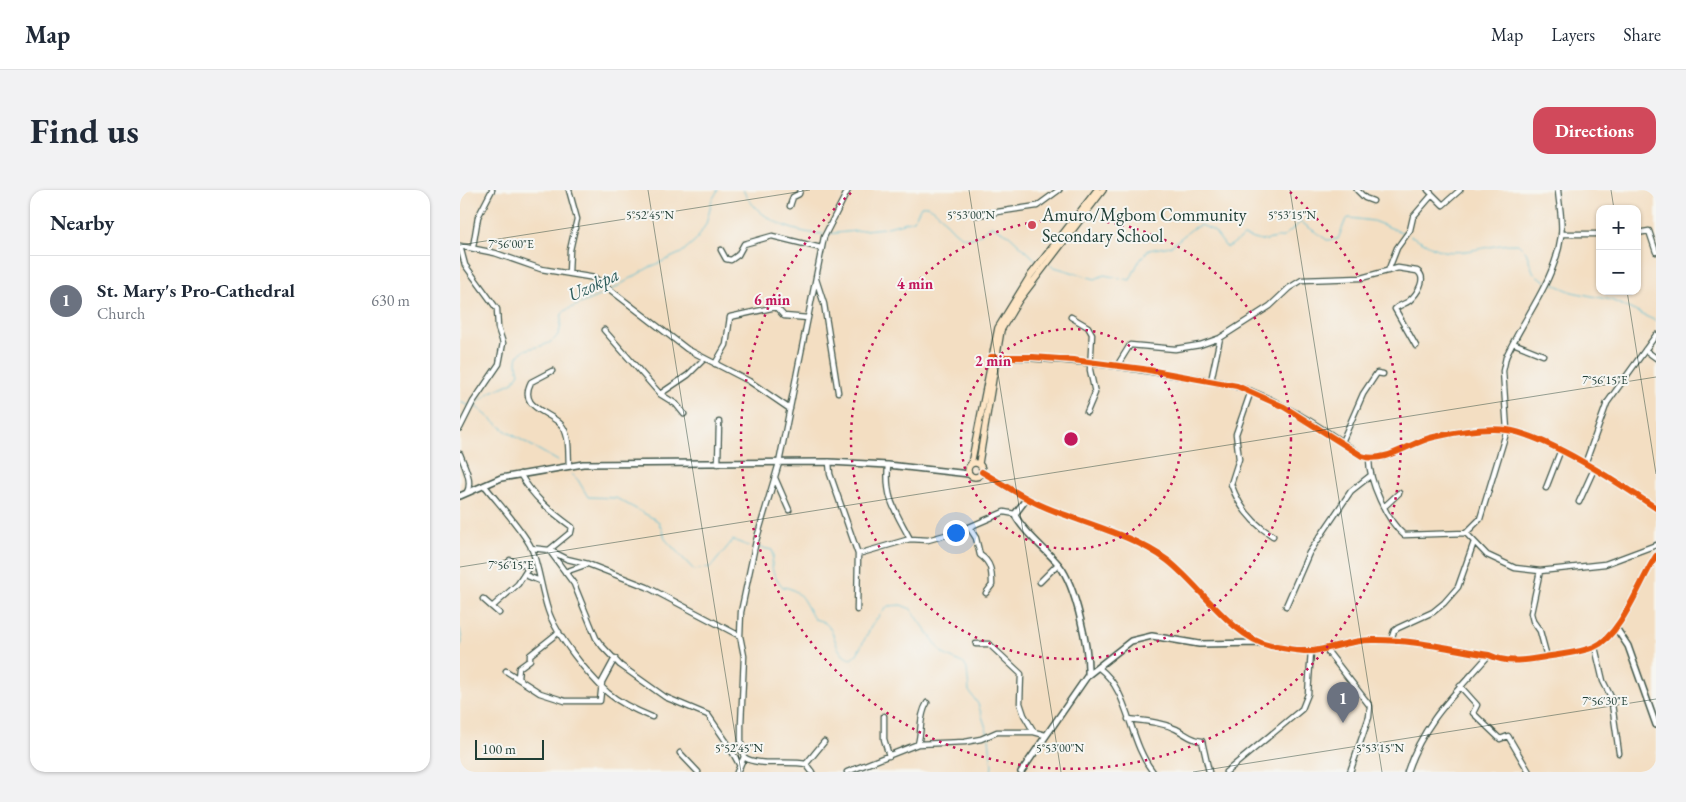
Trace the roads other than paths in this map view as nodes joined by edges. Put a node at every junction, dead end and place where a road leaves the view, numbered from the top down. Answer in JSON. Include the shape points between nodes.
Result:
{"nodes":[{"id":1,"x":492,"y":190,"type":"edge"},
{"id":2,"x":569,"y":190,"type":"edge"},
{"id":3,"x":800,"y":190,"type":"edge"},
{"id":4,"x":848,"y":190,"type":"edge"},
{"id":5,"x":1059,"y":190,"type":"edge"},
{"id":6,"x":1097,"y":190,"type":"edge"},
{"id":7,"x":1103,"y":190,"type":"edge"},
{"id":8,"x":1357,"y":190,"type":"edge"},
{"id":9,"x":1428,"y":190,"type":"edge"},
{"id":10,"x":1460,"y":190,"type":"edge"},
{"id":11,"x":1558,"y":190,"type":"edge"},
{"id":12,"x":1432,"y":195,"type":"junction"},
{"id":13,"x":1373,"y":201,"type":"dead end"},
{"id":14,"x":790,"y":206,"type":"dead end"},
{"id":15,"x":977,"y":215,"type":"dead end"},
{"id":16,"x":1641,"y":232,"type":"edge"},
{"id":17,"x":1561,"y":234,"type":"junction"},
{"id":18,"x":1596,"y":234,"type":"edge"},
{"id":19,"x":460,"y":246,"type":"edge"},
{"id":20,"x":473,"y":247,"type":"junction"},
{"id":21,"x":822,"y":248,"type":"junction"},
{"id":22,"x":721,"y":250,"type":"dead end"},
{"id":23,"x":1656,"y":252,"type":"edge"},
{"id":24,"x":1388,"y":271,"type":"junction"},
{"id":25,"x":569,"y":273,"type":"junction"},
{"id":26,"x":816,"y":279,"type":"junction"},
{"id":27,"x":1071,"y":317,"type":"dead end"},
{"id":28,"x":808,"y":318,"type":"junction"},
{"id":29,"x":604,"y":330,"type":"dead end"},
{"id":30,"x":1656,"y":335,"type":"edge"},
{"id":31,"x":1220,"y":338,"type":"junction"},
{"id":32,"x":1513,"y":343,"type":"junction"},
{"id":33,"x":1416,"y":346,"type":"dead end"},
{"id":34,"x":1645,"y":350,"type":"junction"},
{"id":35,"x":1543,"y":355,"type":"dead end"},
{"id":36,"x":993,"y":357,"type":"junction"},
{"id":37,"x":1656,"y":358,"type":"edge"},
{"id":38,"x":704,"y":359,"type":"junction"},
{"id":39,"x":1090,"y":362,"type":"junction"},
{"id":40,"x":716,"y":364,"type":"junction"},
{"id":41,"x":1117,"y":366,"type":"junction"},
{"id":42,"x":552,"y":371,"type":"dead end"},
{"id":43,"x":1383,"y":374,"type":"dead end"},
{"id":44,"x":1212,"y":381,"type":"junction"},
{"id":45,"x":1251,"y":391,"type":"junction"},
{"id":46,"x":838,"y":392,"type":"dead end"},
{"id":47,"x":660,"y":394,"type":"junction"},
{"id":48,"x":790,"y":409,"type":"junction"},
{"id":49,"x":1087,"y":412,"type":"dead end"},
{"id":50,"x":684,"y":414,"type":"dead end"},
{"id":51,"x":719,"y":422,"type":"dead end"},
{"id":52,"x":460,"y":428,"type":"edge"},
{"id":53,"x":1507,"y":430,"type":"junction"},
{"id":54,"x":1342,"y":442,"type":"junction"},
{"id":55,"x":1560,"y":452,"type":"junction"},
{"id":56,"x":460,"y":454,"type":"edge"},
{"id":57,"x":1369,"y":459,"type":"junction"},
{"id":58,"x":829,"y":462,"type":"junction"},
{"id":59,"x":779,"y":463,"type":"junction"},
{"id":60,"x":978,"y":463,"type":"junction"},
{"id":61,"x":718,"y":464,"type":"junction"},
{"id":62,"x":971,"y":464,"type":"junction"},
{"id":63,"x":1585,"y":464,"type":"junction"},
{"id":64,"x":888,"y":465,"type":"junction"},
{"id":65,"x":569,"y":466,"type":"junction"},
{"id":66,"x":1594,"y":468,"type":"junction"},
{"id":67,"x":982,"y":472,"type":"junction"},
{"id":68,"x":520,"y":474,"type":"junction"},
{"id":69,"x":969,"y":474,"type":"junction"},
{"id":70,"x":1370,"y":476,"type":"junction"},
{"id":71,"x":775,"y":477,"type":"junction"},
{"id":72,"x":485,"y":486,"type":"junction"},
{"id":73,"x":1546,"y":488,"type":"dead end"},
{"id":74,"x":467,"y":492,"type":"junction"},
{"id":75,"x":1399,"y":493,"type":"dead end"},
{"id":76,"x":460,"y":496,"type":"edge"},
{"id":77,"x":1027,"y":498,"type":"junction"},
{"id":78,"x":1579,"y":502,"type":"dead end"},
{"id":79,"x":1385,"y":506,"type":"junction"},
{"id":80,"x":1656,"y":508,"type":"edge"},
{"id":81,"x":789,"y":510,"type":"dead end"},
{"id":82,"x":1015,"y":514,"type":"junction"},
{"id":83,"x":969,"y":527,"type":"junction"},
{"id":84,"x":1466,"y":533,"type":"junction"},
{"id":85,"x":1273,"y":536,"type":"dead end"},
{"id":86,"x":910,"y":539,"type":"junction"},
{"id":87,"x":1474,"y":542,"type":"junction"},
{"id":88,"x":1656,"y":545,"type":"edge"},
{"id":89,"x":531,"y":548,"type":"junction"},
{"id":90,"x":549,"y":550,"type":"junction"},
{"id":91,"x":858,"y":554,"type":"junction"},
{"id":92,"x":1656,"y":556,"type":"edge"},
{"id":93,"x":510,"y":560,"type":"dead end"},
{"id":94,"x":588,"y":564,"type":"junction"},
{"id":95,"x":1058,"y":564,"type":"junction"},
{"id":96,"x":529,"y":567,"type":"junction"},
{"id":97,"x":536,"y":567,"type":"junction"},
{"id":98,"x":1540,"y":571,"type":"junction"},
{"id":99,"x":565,"y":572,"type":"junction"},
{"id":100,"x":525,"y":575,"type":"junction"},
{"id":101,"x":540,"y":581,"type":"junction"},
{"id":102,"x":1040,"y":582,"type":"dead end"},
{"id":103,"x":986,"y":593,"type":"dead end"},
{"id":104,"x":483,"y":599,"type":"dead end"},
{"id":105,"x":1286,"y":606,"type":"dead end"},
{"id":106,"x":492,"y":607,"type":"junction"},
{"id":107,"x":857,"y":610,"type":"dead end"},
{"id":108,"x":499,"y":613,"type":"dead end"},
{"id":109,"x":1616,"y":628,"type":"junction"},
{"id":110,"x":1242,"y":631,"type":"junction"},
{"id":111,"x":559,"y":632,"type":"junction"},
{"id":112,"x":740,"y":636,"type":"junction"},
{"id":113,"x":1391,"y":640,"type":"junction"},
{"id":114,"x":1242,"y":643,"type":"junction"},
{"id":115,"x":1262,"y":643,"type":"junction"},
{"id":116,"x":976,"y":644,"type":"dead end"},
{"id":117,"x":1595,"y":647,"type":"junction"},
{"id":118,"x":1325,"y":648,"type":"junction"},
{"id":119,"x":1311,"y":651,"type":"junction"},
{"id":120,"x":1489,"y":655,"type":"junction"},
{"id":121,"x":1547,"y":657,"type":"junction"},
{"id":122,"x":615,"y":658,"type":"junction"},
{"id":123,"x":1087,"y":660,"type":"junction"},
{"id":124,"x":1100,"y":668,"type":"junction"},
{"id":125,"x":506,"y":671,"type":"dead end"},
{"id":126,"x":1088,"y":675,"type":"junction"},
{"id":127,"x":518,"y":678,"type":"junction"},
{"id":128,"x":602,"y":686,"type":"junction"},
{"id":129,"x":1460,"y":686,"type":"junction"},
{"id":130,"x":927,"y":703,"type":"dead end"},
{"id":131,"x":884,"y":716,"type":"dead end"},
{"id":132,"x":652,"y":717,"type":"dead end"},
{"id":133,"x":1128,"y":719,"type":"junction"},
{"id":134,"x":1656,"y":725,"type":"edge"},
{"id":135,"x":1034,"y":732,"type":"junction"},
{"id":136,"x":1045,"y":735,"type":"junction"},
{"id":137,"x":824,"y":742,"type":"dead end"},
{"id":138,"x":918,"y":744,"type":"junction"},
{"id":139,"x":680,"y":753,"type":"dead end"},
{"id":140,"x":1620,"y":753,"type":"dead end"},
{"id":141,"x":889,"y":756,"type":"junction"},
{"id":142,"x":744,"y":757,"type":"junction"},
{"id":143,"x":806,"y":764,"type":"junction"},
{"id":144,"x":740,"y":766,"type":"junction"},
{"id":145,"x":698,"y":772,"type":"edge"},
{"id":146,"x":737,"y":772,"type":"edge"},
{"id":147,"x":812,"y":772,"type":"edge"},
{"id":148,"x":847,"y":772,"type":"edge"},
{"id":149,"x":1021,"y":772,"type":"edge"},
{"id":150,"x":1153,"y":772,"type":"edge"},
{"id":151,"x":1209,"y":772,"type":"edge"},
{"id":152,"x":1226,"y":772,"type":"edge"},
{"id":153,"x":1350,"y":772,"type":"edge"},
{"id":154,"x":1407,"y":772,"type":"edge"},
{"id":155,"x":1529,"y":772,"type":"edge"}],
"edges":[{"from":1,"to":20,"type":"street","via":[[478,217]]},
{"from":2,"to":25,"type":"street","via":[[577,219]]},
{"from":3,"to":14,"type":"street"},
{"from":4,"to":21,"type":"street","via":[[825,234]]},
{"from":5,"to":15,"type":"street","via":[[1037,206]]},
{"from":6,"to":36,"type":"main road","via":[[1005,313],[994,340]]},
{"from":7,"to":36,"type":"main road","via":[[1014,307],[1001,330]]},
{"from":8,"to":13,"type":"street"},
{"from":9,"to":12,"type":"street"},
{"from":10,"to":12,"type":"street","via":[[1443,205]]},
{"from":11,"to":17,"type":"street"},
{"from":12,"to":24,"type":"street","via":[[1413,217],[1410,230],[1397,248]]},
{"from":16,"to":23,"type":"street","via":[[1649,231]]},
{"from":17,"to":18,"type":"street"},
{"from":17,"to":32,"type":"street","via":[[1549,278]]},
{"from":19,"to":20,"type":"street"},
{"from":19,"to":52,"type":"street","via":[[465,265],[496,309],[503,343],[499,364]]},
{"from":20,"to":25,"type":"street","via":[[541,269]]},
{"from":21,"to":22,"type":"street","via":[[772,236],[744,244],[731,260],[726,259]]},
{"from":21,"to":26,"type":"street"},
{"from":24,"to":31,"type":"street","via":[[1361,278],[1302,280],[1270,306]]},
{"from":24,"to":33,"type":"street","via":[[1407,268],[1417,271],[1422,277],[1423,281],[1410,300],[1395,308]]},
{"from":25,"to":38,"type":"street","via":[[589,275],[610,287],[670,337]]},
{"from":26,"to":28,"type":"street"},
{"from":26,"to":46,"type":"street","via":[[824,304]]},
{"from":27,"to":39,"type":"street","via":[[1091,330]]},
{"from":28,"to":40,"type":"street","via":[[784,316],[776,307],[730,317],[726,342]]},
{"from":28,"to":48,"type":"street"},
{"from":29,"to":47,"type":"street"},
{"from":30,"to":34,"type":"street"},
{"from":31,"to":41,"type":"street","via":[[1175,349],[1130,345]]},
{"from":31,"to":44,"type":"street"},
{"from":32,"to":35,"type":"street"},
{"from":32,"to":53,"type":"street","via":[[1503,371]]},
{"from":34,"to":37,"type":"street"},
{"from":34,"to":63,"type":"street","via":[[1607,403]]},
{"from":36,"to":39,"type":"street"},
{"from":36,"to":60,"type":"main road"},
{"from":36,"to":62,"type":"main road"},
{"from":38,"to":40,"type":"street"},
{"from":38,"to":47,"type":"street","via":[[688,375]]},
{"from":39,"to":41,"type":"street"},
{"from":39,"to":49,"type":"street","via":[[1095,393]]},
{"from":40,"to":48,"type":"street","via":[[749,381]]},
{"from":41,"to":44,"type":"street"},
{"from":42,"to":65,"type":"street","via":[[531,382],[528,395],[538,410],[563,427]]},
{"from":43,"to":54,"type":"street","via":[[1377,372],[1369,384]]},
{"from":44,"to":45,"type":"street"},
{"from":45,"to":54,"type":"street"},
{"from":45,"to":85,"type":"street","via":[[1236,434],[1239,459],[1232,484],[1250,519]]},
{"from":47,"to":50,"type":"street","via":[[676,404]]},
{"from":48,"to":59,"type":"street"},
{"from":51,"to":61,"type":"street"},
{"from":53,"to":55,"type":"street"},
{"from":53,"to":57,"type":"street","via":[[1434,437],[1393,454]]},
{"from":53,"to":84,"type":"street","via":[[1480,519]]},
{"from":54,"to":57,"type":"street"},
{"from":55,"to":63,"type":"street"},
{"from":55,"to":73,"type":"street"},
{"from":56,"to":74,"type":"street","via":[[469,479]]},
{"from":57,"to":70,"type":"street"},
{"from":58,"to":59,"type":"street"},
{"from":58,"to":64,"type":"street"},
{"from":58,"to":91,"type":"street","via":[[830,474]]},
{"from":59,"to":61,"type":"street"},
{"from":59,"to":71,"type":"street"},
{"from":60,"to":62,"type":"main road"},
{"from":60,"to":67,"type":"main road"},
{"from":61,"to":65,"type":"street"},
{"from":62,"to":69,"type":"main road"},
{"from":63,"to":66,"type":"street"},
{"from":64,"to":69,"type":"street"},
{"from":64,"to":86,"type":"street","via":[[890,501]]},
{"from":65,"to":68,"type":"street"},
{"from":66,"to":78,"type":"street"},
{"from":66,"to":80,"type":"street"},
{"from":67,"to":69,"type":"main road","via":[[977,477]]},
{"from":67,"to":77,"type":"street"},
{"from":68,"to":72,"type":"street"},
{"from":68,"to":90,"type":"street","via":[[531,493],[548,511],[572,528]]},
{"from":70,"to":79,"type":"street"},
{"from":70,"to":105,"type":"street","via":[[1350,491],[1309,553]]},
{"from":71,"to":81,"type":"street"},
{"from":71,"to":112,"type":"street","via":[[740,612]]},
{"from":72,"to":74,"type":"street"},
{"from":72,"to":89,"type":"street"},
{"from":74,"to":76,"type":"street"},
{"from":75,"to":79,"type":"street"},
{"from":77,"to":82,"type":"street"},
{"from":77,"to":110,"type":"street","via":[[1090,522],[1167,560]]},
{"from":79,"to":84,"type":"street","via":[[1404,535]]},
{"from":82,"to":83,"type":"street","via":[[1004,512]]},
{"from":82,"to":95,"type":"street","via":[[1018,522]]},
{"from":83,"to":86,"type":"street","via":[[928,540]]},
{"from":83,"to":103,"type":"street","via":[[980,555],[986,558],[991,570],[992,585]]},
{"from":84,"to":87,"type":"street"},
{"from":86,"to":91,"type":"street"},
{"from":87,"to":98,"type":"street","via":[[1487,555],[1503,563]]},
{"from":87,"to":113,"type":"street","via":[[1458,587],[1433,612],[1394,631]]},
{"from":88,"to":98,"type":"street","via":[[1605,564]]},
{"from":89,"to":90,"type":"street"},
{"from":89,"to":97,"type":"street"},
{"from":90,"to":94,"type":"street","via":[[567,560]]},
{"from":90,"to":99,"type":"street"},
{"from":91,"to":107,"type":"street"},
{"from":92,"to":109,"type":"street"},
{"from":93,"to":96,"type":"street"},
{"from":94,"to":99,"type":"street"},
{"from":94,"to":112,"type":"street","via":[[647,587]]},
{"from":95,"to":102,"type":"street"},
{"from":95,"to":123,"type":"street","via":[[1073,590]]},
{"from":96,"to":97,"type":"street"},
{"from":96,"to":100,"type":"street"},
{"from":97,"to":101,"type":"street"},
{"from":98,"to":121,"type":"street","via":[[1531,613]]},
{"from":99,"to":122,"type":"street","via":[[580,596],[596,638]]},
{"from":100,"to":101,"type":"street"},
{"from":100,"to":106,"type":"street"},
{"from":101,"to":111,"type":"street","via":[[550,616]]},
{"from":104,"to":106,"type":"street"},
{"from":106,"to":108,"type":"street"},
{"from":109,"to":117,"type":"street"},
{"from":109,"to":134,"type":"street","via":[[1628,646]]},
{"from":110,"to":114,"type":"street"},
{"from":110,"to":115,"type":"street"},
{"from":111,"to":127,"type":"street","via":[[530,655],[530,660],[519,668]]},
{"from":111,"to":128,"type":"street"},
{"from":112,"to":142,"type":"street","via":[[744,656],[741,725]]},
{"from":113,"to":118,"type":"street","via":[[1364,640]]},
{"from":113,"to":120,"type":"street"},
{"from":114,"to":115,"type":"street"},
{"from":114,"to":124,"type":"street","via":[[1199,644],[1145,636],[1131,641]]},
{"from":115,"to":119,"type":"street"},
{"from":116,"to":135,"type":"street","via":[[989,644],[1021,674],[1020,704]]},
{"from":117,"to":121,"type":"street"},
{"from":117,"to":140,"type":"street","via":[[1603,681],[1611,697]]},
{"from":118,"to":119,"type":"street"},
{"from":118,"to":153,"type":"street","via":[[1370,706]]},
{"from":119,"to":152,"type":"street","via":[[1308,694],[1302,709]]},
{"from":120,"to":121,"type":"street","via":[[1501,660],[1520,661]]},
{"from":120,"to":129,"type":"street"},
{"from":122,"to":128,"type":"street"},
{"from":122,"to":144,"type":"street","via":[[631,674],[665,697],[708,715]]},
{"from":123,"to":124,"type":"street"},
{"from":123,"to":126,"type":"street"},
{"from":124,"to":126,"type":"street"},
{"from":124,"to":133,"type":"street","via":[[1121,696]]},
{"from":125,"to":127,"type":"street"},
{"from":126,"to":136,"type":"street"},
{"from":127,"to":128,"type":"street","via":[[540,693],[565,702],[600,701]]},
{"from":128,"to":132,"type":"street","via":[[634,710]]},
{"from":129,"to":154,"type":"street","via":[[1424,734]]},
{"from":129,"to":155,"type":"street","via":[[1477,705],[1473,713],[1500,739],[1508,736]]},
{"from":130,"to":138,"type":"street","via":[[921,713]]},
{"from":131,"to":141,"type":"street","via":[[884,738]]},
{"from":133,"to":150,"type":"street","via":[[1138,749]]},
{"from":133,"to":151,"type":"street","via":[[1152,721],[1202,741]]},
{"from":135,"to":136,"type":"street"},
{"from":135,"to":138,"type":"street","via":[[997,732],[965,742]]},
{"from":136,"to":149,"type":"street"},
{"from":137,"to":143,"type":"street"},
{"from":138,"to":141,"type":"street"},
{"from":139,"to":145,"type":"street"},
{"from":141,"to":148,"type":"street"},
{"from":142,"to":143,"type":"street","via":[[759,763],[791,761]]},
{"from":142,"to":144,"type":"street"},
{"from":143,"to":147,"type":"street"},
{"from":144,"to":146,"type":"street"}]}
